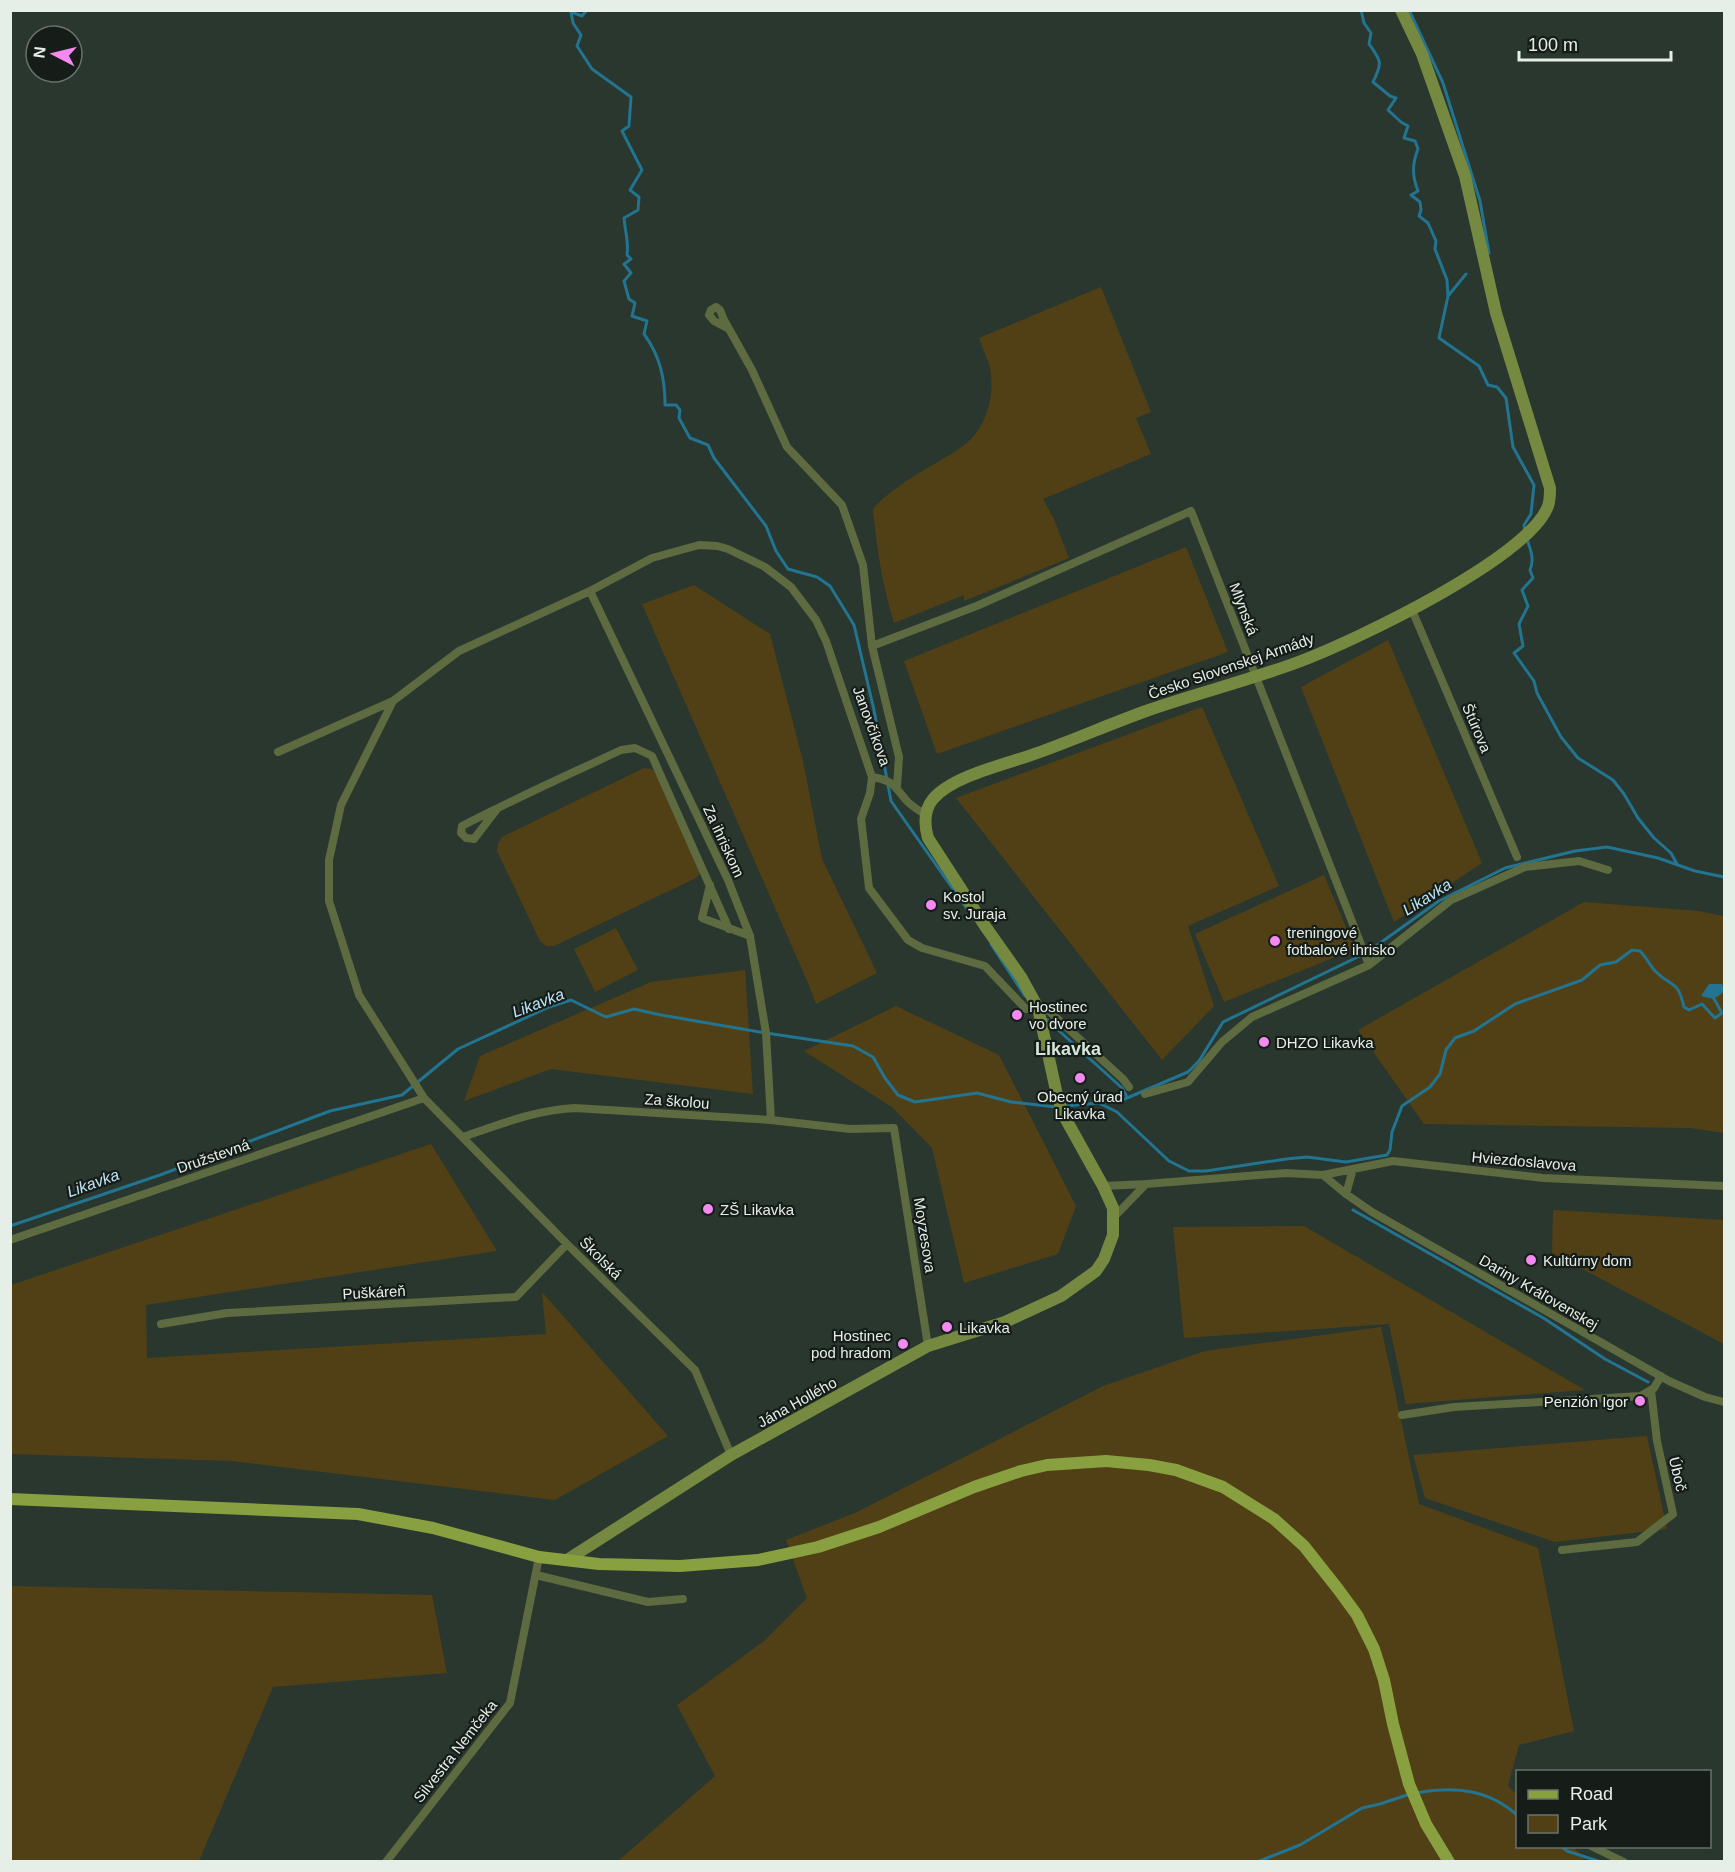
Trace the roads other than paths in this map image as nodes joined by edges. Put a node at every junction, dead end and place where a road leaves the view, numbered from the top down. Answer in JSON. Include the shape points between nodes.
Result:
{"nodes":[{"id":1,"x":1401,"y":10,"type":"edge"},
{"id":2,"x":729,"y":329,"type":"dead end"},
{"id":3,"x":590,"y":591,"type":"junction"},
{"id":4,"x":1413,"y":610,"type":"junction"},
{"id":5,"x":872,"y":646,"type":"junction"},
{"id":6,"x":1255,"y":676,"type":"junction"},
{"id":7,"x":393,"y":701,"type":"junction"},
{"id":8,"x":278,"y":752,"type":"dead end"},
{"id":9,"x":872,"y":777,"type":"junction"},
{"id":10,"x":897,"y":786,"type":"junction"},
{"id":11,"x":496,"y":809,"type":"dead end"},
{"id":12,"x":926,"y":815,"type":"junction"},
{"id":13,"x":1517,"y":857,"type":"dead end"},
{"id":14,"x":1608,"y":870,"type":"dead end"},
{"id":15,"x":710,"y":885,"type":"junction"},
{"id":16,"x":729,"y":928,"type":"junction"},
{"id":17,"x":750,"y":936,"type":"junction"},
{"id":18,"x":1368,"y":962,"type":"junction"},
{"id":19,"x":1038,"y":1008,"type":"junction"},
{"id":20,"x":1128,"y":1087,"type":"dead end"},
{"id":21,"x":1145,"y":1094,"type":"dead end"},
{"id":22,"x":424,"y":1098,"type":"junction"},
{"id":23,"x":771,"y":1120,"type":"junction"},
{"id":24,"x":894,"y":1128,"type":"joint"},
{"id":25,"x":463,"y":1137,"type":"junction"},
{"id":26,"x":1353,"y":1169,"type":"junction"},
{"id":27,"x":1323,"y":1175,"type":"junction"},
{"id":28,"x":1146,"y":1184,"type":"junction"},
{"id":29,"x":1103,"y":1186,"type":"junction"},
{"id":30,"x":1725,"y":1186,"type":"edge"},
{"id":31,"x":1346,"y":1194,"type":"junction"},
{"id":32,"x":1114,"y":1217,"type":"junction"},
{"id":33,"x":10,"y":1240,"type":"edge"},
{"id":34,"x":567,"y":1244,"type":"junction"},
{"id":35,"x":161,"y":1324,"type":"dead end"},
{"id":36,"x":928,"y":1347,"type":"junction"},
{"id":37,"x":1661,"y":1376,"type":"junction"},
{"id":38,"x":1651,"y":1390,"type":"junction"},
{"id":39,"x":1725,"y":1402,"type":"edge"},
{"id":40,"x":1402,"y":1415,"type":"dead end"},
{"id":41,"x":731,"y":1455,"type":"junction"},
{"id":42,"x":10,"y":1499,"type":"edge"},
{"id":43,"x":1562,"y":1550,"type":"dead end"},
{"id":44,"x":539,"y":1557,"type":"junction"},
{"id":45,"x":567,"y":1560,"type":"junction"},
{"id":46,"x":536,"y":1575,"type":"junction"},
{"id":47,"x":683,"y":1599,"type":"dead end"},
{"id":48,"x":1595,"y":1848,"type":"edge"},
{"id":49,"x":386,"y":1862,"type":"edge"},
{"id":50,"x":1449,"y":1862,"type":"edge"},
{"id":51,"x":1624,"y":1862,"type":"edge"}],
"edges":[{"from":1,"to":4,"type":"street","name":"Česko Slovenskej Armády","via":[[1422,54],[1465,176],[1496,313],[1550,488],[1548,506],[1536,524],[1512,546]]},
{"from":2,"to":5,"type":"street","via":[[787,447],[843,505],[863,565]]},
{"from":3,"to":7,"type":"street","name":"Janovčíkova","via":[[459,651]]},
{"from":3,"to":9,"type":"street","name":"Janovčíkova","via":[[652,558],[699,545],[717,546],[765,567],[790,587],[816,620]]},
{"from":3,"to":17,"type":"street","name":"Za ihriskom","via":[[728,880]]},
{"from":4,"to":6,"type":"street","name":"Česko Slovenskej Armády","via":[[1302,661]]},
{"from":4,"to":13,"type":"street","name":"Štúrova"},
{"from":5,"to":6,"type":"street","name":"Mlynská","via":[[979,605],[1191,511]]},
{"from":5,"to":10,"type":"street","via":[[899,757]]},
{"from":6,"to":12,"type":"street","name":"Česko Slovenskej Armády","via":[[962,779],[933,799]]},
{"from":6,"to":18,"type":"street","name":"Mlynská"},
{"from":7,"to":8,"type":"street"},
{"from":7,"to":22,"type":"street","name":"Školská","via":[[341,805],[329,860],[329,902],[359,995]]},
{"from":9,"to":10,"type":"street","name":"Janovčíkova","via":[[887,779]]},
{"from":9,"to":19,"type":"street","via":[[861,819],[869,888],[908,940],[922,948],[985,966],[1026,1009]]},
{"from":10,"to":12,"type":"street","name":"Janovčíkova","via":[[907,802]]},
{"from":11,"to":15,"type":"street","via":[[621,750],[635,748],[652,756]]},
{"from":12,"to":19,"type":"street","via":[[928,837]]},
{"from":14,"to":18,"type":"street","via":[[1579,861],[1525,867],[1451,900]]},
{"from":15,"to":16,"type":"street"},
{"from":15,"to":16,"type":"street","via":[[702,918]]},
{"from":16,"to":17,"type":"street"},
{"from":17,"to":23,"type":"street","name":"Za ihriskom","via":[[766,1033]]},
{"from":18,"to":21,"type":"street","via":[[1252,1017],[1222,1042],[1188,1082]]},
{"from":19,"to":20,"type":"street","via":[[1049,1011]]},
{"from":19,"to":29,"type":"street","via":[[1063,1114]]},
{"from":22,"to":25,"type":"street","name":"Školská"},
{"from":22,"to":33,"type":"street","name":"Družstevná"},
{"from":23,"to":24,"type":"street","name":"Za školou","via":[[850,1129]]},
{"from":23,"to":25,"type":"street","name":"Za školou","via":[[550,1109]]},
{"from":24,"to":36,"type":"street","name":"Moyzesova"},
{"from":25,"to":34,"type":"street","name":"Školská"},
{"from":26,"to":27,"type":"street","name":"Hviezdoslavova"},
{"from":26,"to":30,"type":"street","name":"Hviezdoslavova","via":[[1394,1161],[1543,1178]]},
{"from":26,"to":31,"type":"street"},
{"from":27,"to":28,"type":"street","via":[[1286,1173]]},
{"from":27,"to":31,"type":"street","name":"Dariny Kráľovenskej"},
{"from":28,"to":29,"type":"street"},
{"from":28,"to":32,"type":"street"},
{"from":29,"to":32,"type":"street"},
{"from":31,"to":37,"type":"street","name":"Dariny Kráľovenskej"},
{"from":32,"to":36,"type":"street","name":"Jána Hollého","via":[[1113,1235],[1104,1259],[1077,1286],[1005,1323]]},
{"from":34,"to":35,"type":"street","name":"Puškáreň","via":[[516,1297],[227,1313]]},
{"from":34,"to":41,"type":"street","name":"Školská","via":[[695,1370]]},
{"from":36,"to":41,"type":"street","name":"Jána Hollého"},
{"from":37,"to":38,"type":"street"},
{"from":37,"to":39,"type":"street","name":"Dariny Kráľovenskej"},
{"from":38,"to":40,"type":"street","via":[[1641,1396],[1454,1407]]},
{"from":38,"to":43,"type":"street","name":"Úboč","via":[[1657,1441],[1673,1514],[1637,1542]]},
{"from":41,"to":45,"type":"street","name":"Jána Hollého"},
{"from":42,"to":44,"type":"main road","via":[[377,1517]]},
{"from":44,"to":45,"type":"main road"},
{"from":44,"to":46,"type":"street","name":"Silvestra Nemčeka"},
{"from":45,"to":50,"type":"main road","via":[[651,1566],[758,1560],[838,1542],[974,1487],[1033,1468],[1067,1462],[1149,1465],[1215,1483],[1254,1505],[1289,1532],[1328,1574],[1357,1615],[1384,1680],[1403,1766],[1417,1805]]},
{"from":46,"to":47,"type":"street","via":[[648,1602]]},
{"from":46,"to":49,"type":"street","name":"Silvestra Nemčeka","via":[[510,1703]]},
{"from":48,"to":51,"type":"street"}]}
